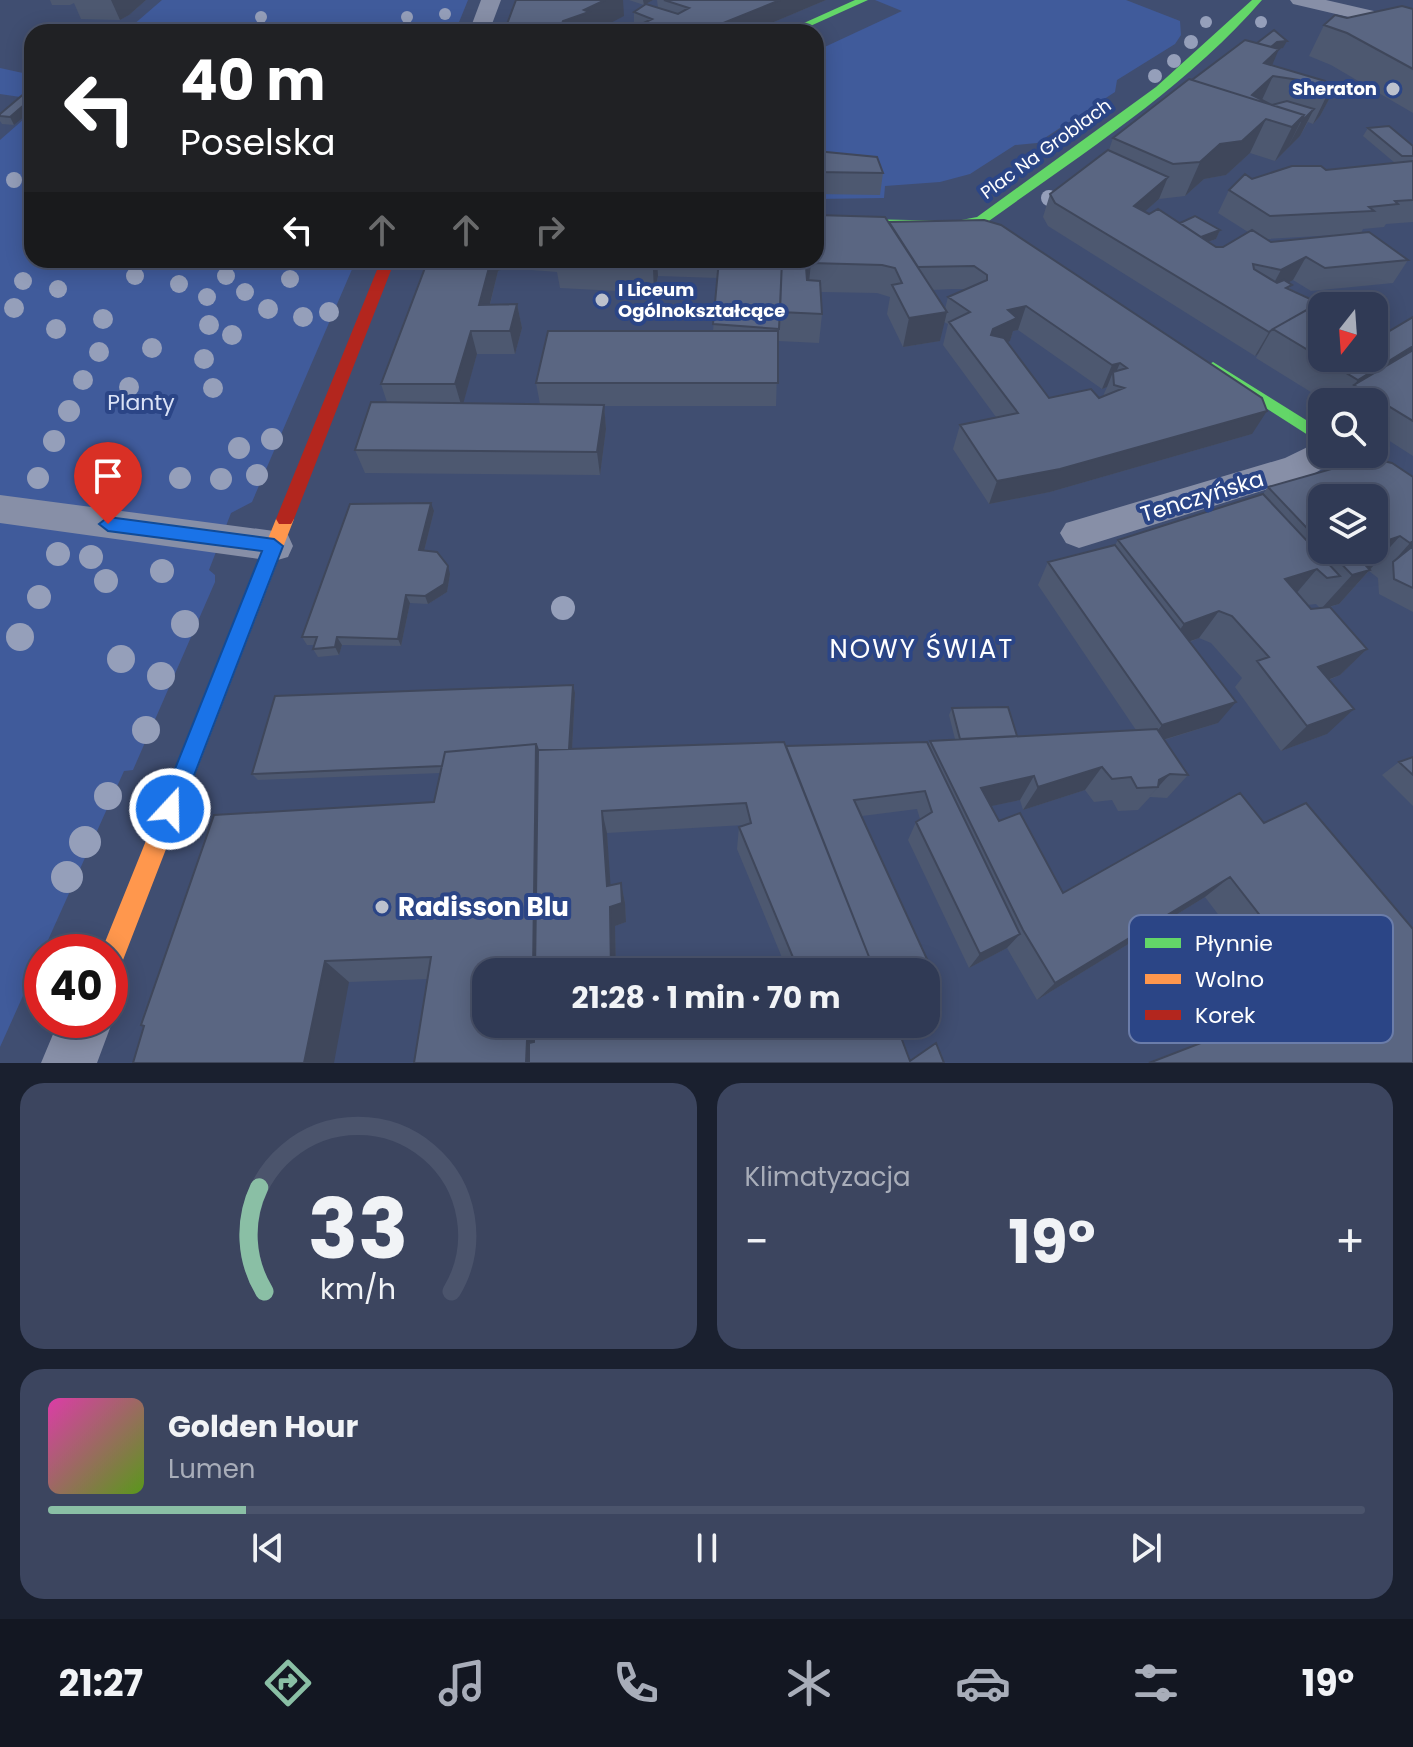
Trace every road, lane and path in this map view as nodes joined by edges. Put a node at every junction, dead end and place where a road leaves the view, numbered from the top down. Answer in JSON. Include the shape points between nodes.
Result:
{"nodes":[{"id":1,"x":491,"y":0,"type":"edge"},
{"id":2,"x":863,"y":0,"type":"edge"},
{"id":3,"x":1257,"y":0,"type":"edge"},
{"id":4,"x":1300,"y":0,"type":"edge"},
{"id":5,"x":482,"y":24,"type":"edge"},
{"id":6,"x":808,"y":24,"type":"edge"},
{"id":7,"x":1413,"y":26,"type":"edge"},
{"id":8,"x":981,"y":220,"type":"junction"},
{"id":9,"x":824,"y":222,"type":"edge"},
{"id":10,"x":1003,"y":231,"type":"edge"},
{"id":11,"x":385,"y":268,"type":"edge"},
{"id":12,"x":1194,"y":354,"type":"edge"},
{"id":13,"x":1308,"y":429,"type":"edge"},
{"id":14,"x":1308,"y":461,"type":"edge"},
{"id":15,"x":1370,"y":468,"type":"edge"},
{"id":16,"x":1413,"y":495,"type":"edge"},
{"id":17,"x":0,"y":509,"type":"edge"},
{"id":18,"x":1079,"y":533,"type":"dead end"},
{"id":19,"x":274,"y":546,"type":"junction"},
{"id":20,"x":120,"y":934,"type":"edge"},
{"id":21,"x":79,"y":1038,"type":"edge"},
{"id":22,"x":69,"y":1063,"type":"edge"}],
"edges":[{"from":1,"to":5,"type":"street"},
{"from":2,"to":6,"type":"street"},
{"from":3,"to":8,"type":"street","name":"Plac Na Groblach","via":[[1228,34],[1153,96]]},
{"from":4,"to":7,"type":"street"},
{"from":8,"to":9,"type":"street","name":"Plac Na Groblach","via":[[956,225]]},
{"from":8,"to":10,"type":"street"},
{"from":11,"to":19,"type":"street"},
{"from":12,"to":13,"type":"street"},
{"from":14,"to":18,"type":"street","name":"Tenczyńska"},
{"from":15,"to":16,"type":"street"},
{"from":17,"to":19,"type":"street"},
{"from":19,"to":20,"type":"street"},
{"from":21,"to":22,"type":"street"}]}
